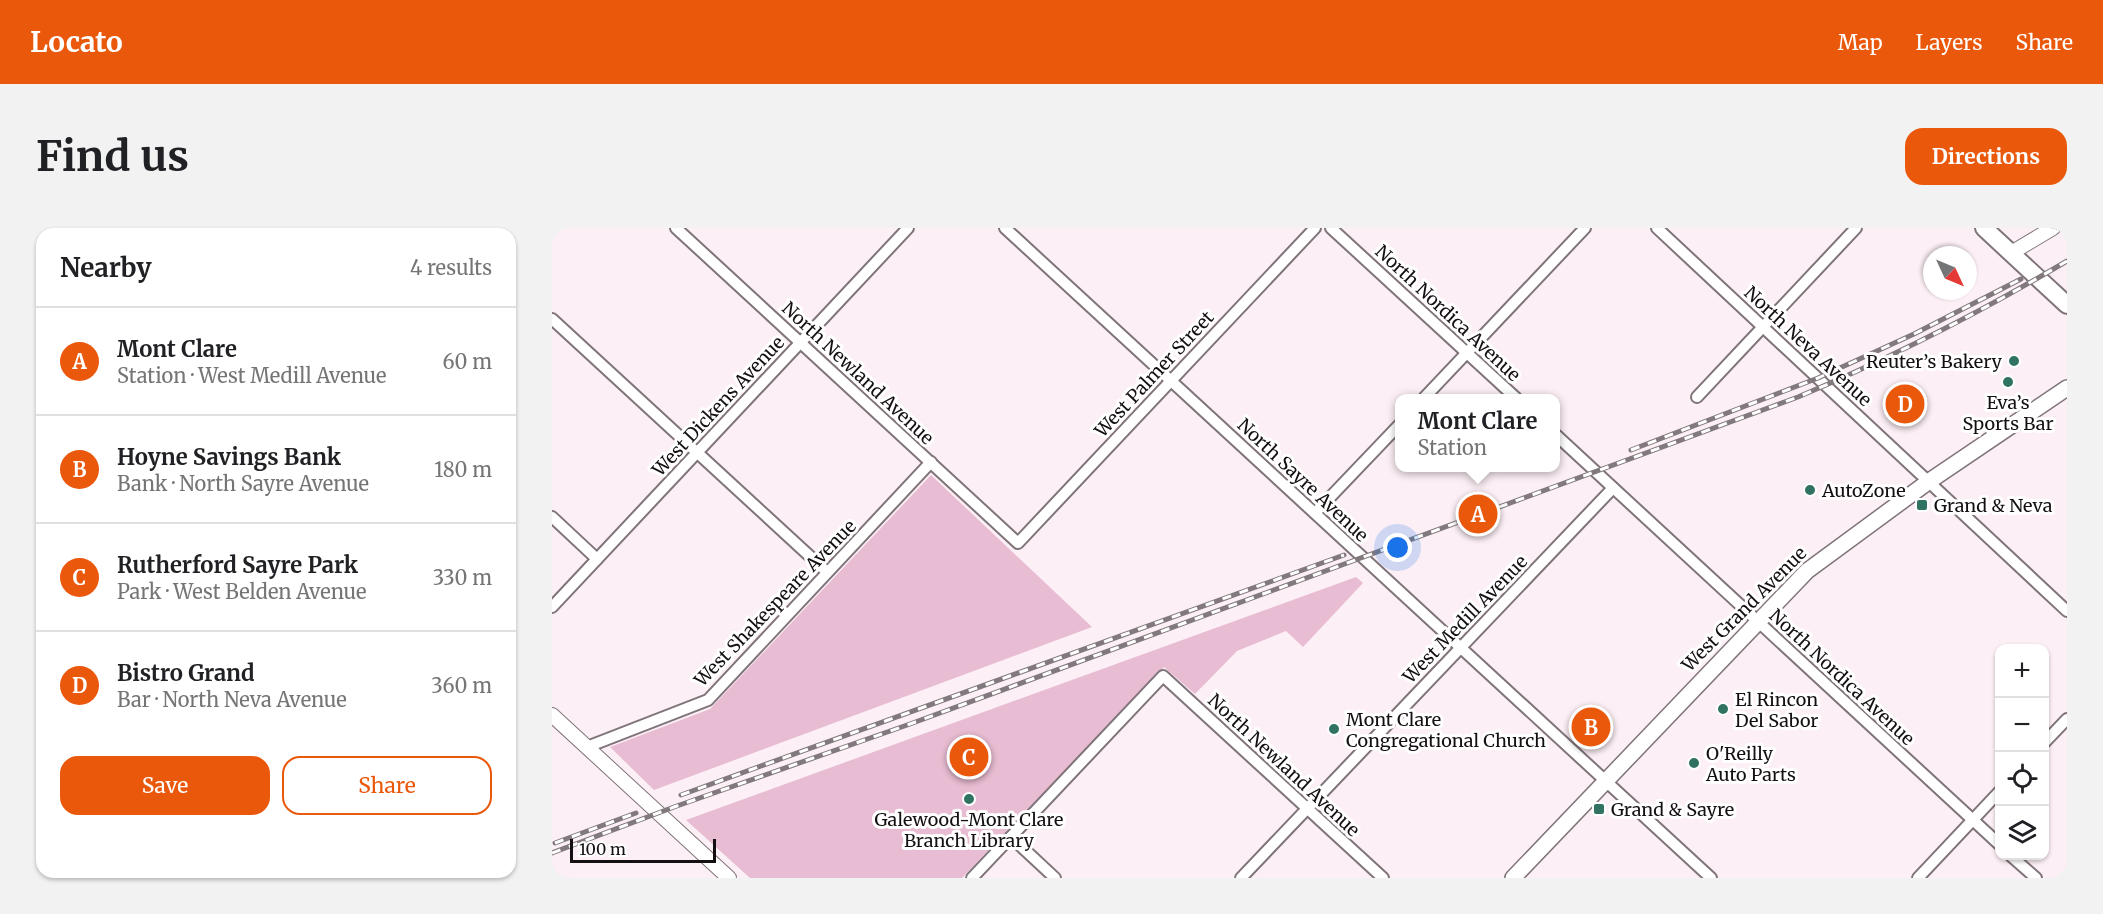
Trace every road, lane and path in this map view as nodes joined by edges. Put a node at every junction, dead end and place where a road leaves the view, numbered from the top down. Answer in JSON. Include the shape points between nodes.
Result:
{"nodes":[{"id":1,"x":676,"y":228,"type":"edge"},
{"id":2,"x":908,"y":228,"type":"edge"},
{"id":3,"x":1005,"y":228,"type":"edge"},
{"id":4,"x":1315,"y":228,"type":"edge"},
{"id":5,"x":1331,"y":228,"type":"edge"},
{"id":6,"x":1585,"y":228,"type":"edge"},
{"id":7,"x":1657,"y":228,"type":"edge"},
{"id":8,"x":1856,"y":228,"type":"edge"},
{"id":9,"x":1984,"y":228,"type":"edge"},
{"id":10,"x":2053,"y":228,"type":"edge"},
{"id":11,"x":2011,"y":253,"type":"junction"},
{"id":12,"x":2067,"y":305,"type":"edge"},
{"id":13,"x":552,"y":319,"type":"edge"},
{"id":14,"x":1763,"y":326,"type":"junction"},
{"id":15,"x":800,"y":342,"type":"junction"},
{"id":16,"x":1467,"y":353,"type":"junction"},
{"id":17,"x":1171,"y":381,"type":"junction"},
{"id":18,"x":2067,"y":388,"type":"edge"},
{"id":19,"x":1429,"y":394,"type":"edge"},
{"id":20,"x":1511,"y":394,"type":"edge"},
{"id":21,"x":1697,"y":397,"type":"dead end"},
{"id":22,"x":1395,"y":429,"type":"edge"},
{"id":23,"x":1560,"y":439,"type":"edge"},
{"id":24,"x":697,"y":452,"type":"junction"},
{"id":25,"x":931,"y":462,"type":"junction"},
{"id":26,"x":1928,"y":482,"type":"junction"},
{"id":27,"x":1613,"y":488,"type":"junction"},
{"id":28,"x":1315,"y":513,"type":"junction"},
{"id":29,"x":552,"y":517,"type":"edge"},
{"id":30,"x":1018,"y":543,"type":"joint"},
{"id":31,"x":597,"y":559,"type":"junction"},
{"id":32,"x":827,"y":572,"type":"junction"},
{"id":33,"x":552,"y":607,"type":"edge"},
{"id":34,"x":2067,"y":611,"type":"edge"},
{"id":35,"x":1757,"y":621,"type":"junction"},
{"id":36,"x":1460,"y":647,"type":"junction"},
{"id":37,"x":552,"y":715,"type":"edge"},
{"id":38,"x":2067,"y":719,"type":"edge"},
{"id":39,"x":2049,"y":738,"type":"edge"},
{"id":40,"x":587,"y":747,"type":"junction"},
{"id":41,"x":1606,"y":781,"type":"junction"},
{"id":42,"x":1995,"y":796,"type":"edge"},
{"id":43,"x":1307,"y":808,"type":"junction"},
{"id":44,"x":1972,"y":820,"type":"junction"},
{"id":45,"x":1011,"y":837,"type":"junction"},
{"id":46,"x":1995,"y":840,"type":"edge"},
{"id":47,"x":2016,"y":860,"type":"edge"},
{"id":48,"x":729,"y":878,"type":"edge"},
{"id":49,"x":972,"y":878,"type":"edge"},
{"id":50,"x":1055,"y":878,"type":"edge"},
{"id":51,"x":1241,"y":878,"type":"edge"},
{"id":52,"x":1383,"y":878,"type":"edge"},
{"id":53,"x":1514,"y":878,"type":"edge"},
{"id":54,"x":1711,"y":878,"type":"edge"},
{"id":55,"x":1918,"y":878,"type":"edge"},
{"id":56,"x":2036,"y":878,"type":"edge"}],
"edges":[{"from":1,"to":15,"type":"street","name":"North Newland Avenue"},
{"from":2,"to":15,"type":"street","name":"West Dickens Avenue"},
{"from":3,"to":17,"type":"street","name":"North Sayre Avenue"},
{"from":4,"to":17,"type":"street","name":"West Palmer Street"},
{"from":5,"to":16,"type":"street","name":"North Nordica Avenue"},
{"from":6,"to":16,"type":"street"},
{"from":7,"to":14,"type":"street","name":"North Neva Avenue"},
{"from":8,"to":14,"type":"street"},
{"from":9,"to":11,"type":"main road"},
{"from":10,"to":11,"type":"street"},
{"from":11,"to":12,"type":"main road"},
{"from":13,"to":24,"type":"street"},
{"from":14,"to":21,"type":"street"},
{"from":14,"to":26,"type":"street","name":"North Neva Avenue"},
{"from":15,"to":24,"type":"street","name":"West Dickens Avenue"},
{"from":15,"to":25,"type":"street","name":"North Newland Avenue"},
{"from":16,"to":19,"type":"street"},
{"from":16,"to":20,"type":"street","name":"North Nordica Avenue"},
{"from":17,"to":28,"type":"street","name":"North Sayre Avenue"},
{"from":17,"to":30,"type":"street","name":"West Palmer Street"},
{"from":18,"to":26,"type":"main road","name":"West Grand Avenue"},
{"from":22,"to":28,"type":"street"},
{"from":23,"to":27,"type":"street","name":"North Nordica Avenue"},
{"from":24,"to":31,"type":"street","name":"West Dickens Avenue"},
{"from":24,"to":32,"type":"street"},
{"from":25,"to":30,"type":"street","name":"North Newland Avenue"},
{"from":25,"to":32,"type":"street","name":"West Shakespeare Avenue"},
{"from":26,"to":34,"type":"street","name":"North Neva Avenue"},
{"from":26,"to":35,"type":"main road","name":"West Grand Avenue","via":[[1807,571]]},
{"from":27,"to":35,"type":"street","name":"North Nordica Avenue"},
{"from":27,"to":36,"type":"street","name":"West Medill Avenue"},
{"from":28,"to":36,"type":"street","name":"North Sayre Avenue"},
{"from":29,"to":31,"type":"street"},
{"from":31,"to":33,"type":"street","name":"West Dickens Avenue"},
{"from":32,"to":40,"type":"street","name":"West Shakespeare Avenue","via":[[708,700]]},
{"from":35,"to":41,"type":"main road","name":"West Grand Avenue"},
{"from":35,"to":44,"type":"street","name":"North Nordica Avenue"},
{"from":36,"to":41,"type":"street","name":"North Sayre Avenue"},
{"from":36,"to":43,"type":"street","name":"West Medill Avenue"},
{"from":37,"to":40,"type":"street"},
{"from":38,"to":39,"type":"street"},
{"from":40,"to":48,"type":"street"},
{"from":41,"to":53,"type":"main road","name":"West Grand Avenue"},
{"from":41,"to":54,"type":"street","name":"North Sayre Avenue"},
{"from":42,"to":44,"type":"street"},
{"from":43,"to":45,"type":"street","name":"North Newland Avenue","via":[[1163,676]]},
{"from":43,"to":51,"type":"street","name":"West Medill Avenue"},
{"from":43,"to":52,"type":"street","name":"North Newland Avenue"},
{"from":44,"to":46,"type":"street","name":"North Nordica Avenue"},
{"from":44,"to":55,"type":"street"},
{"from":45,"to":49,"type":"street"},
{"from":45,"to":50,"type":"street"},
{"from":47,"to":56,"type":"street"}]}
